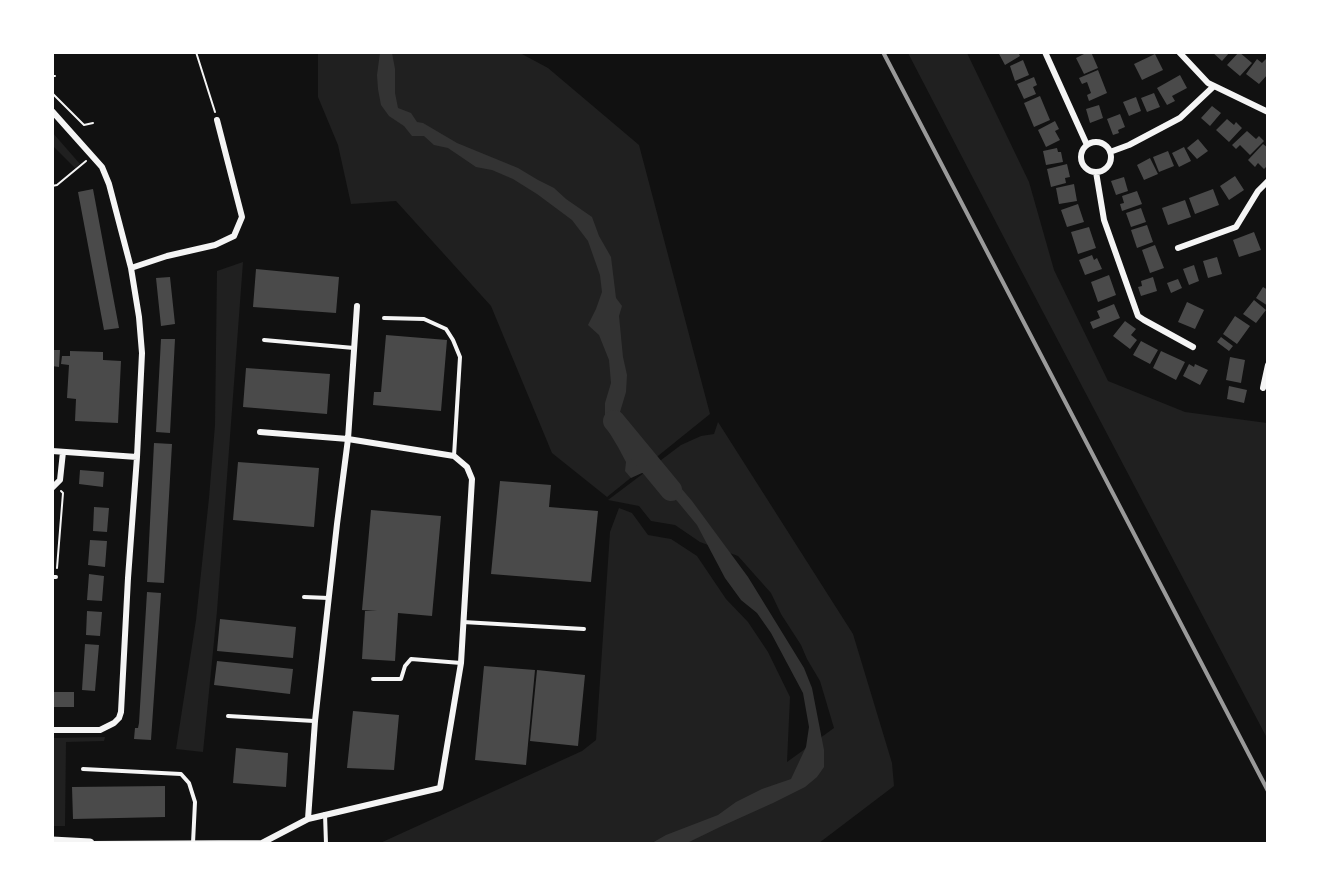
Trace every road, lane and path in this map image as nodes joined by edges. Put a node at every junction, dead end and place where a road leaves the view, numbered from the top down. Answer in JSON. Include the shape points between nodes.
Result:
{"nodes":[{"id":1,"x":196,"y":52,"type":"edge"},
{"id":2,"x":1045,"y":52,"type":"edge"},
{"id":3,"x":1179,"y":52,"type":"edge"},
{"id":4,"x":1214,"y":87,"type":"junction"},
{"id":5,"x":52,"y":93,"type":"edge"},
{"id":6,"x":52,"y":111,"type":"edge"},
{"id":7,"x":1268,"y":112,"type":"edge"},
{"id":8,"x":217,"y":120,"type":"joint"},
{"id":9,"x":93,"y":123,"type":"dead end"},
{"id":10,"x":1087,"y":145,"type":"junction"},
{"id":11,"x":1110,"y":152,"type":"junction"},
{"id":12,"x":92,"y":156,"type":"junction"},
{"id":13,"x":1096,"y":172,"type":"junction"},
{"id":14,"x":1268,"y":181,"type":"edge"},
{"id":15,"x":52,"y":186,"type":"edge"},
{"id":16,"x":1178,"y":248,"type":"dead end"},
{"id":17,"x":131,"y":268,"type":"junction"},
{"id":18,"x":357,"y":306,"type":"dead end"},
{"id":19,"x":384,"y":318,"type":"dead end"},
{"id":20,"x":264,"y":340,"type":"dead end"},
{"id":21,"x":1193,"y":347,"type":"dead end"},
{"id":22,"x":354,"y":348,"type":"junction"},
{"id":23,"x":1268,"y":365,"type":"edge"},
{"id":24,"x":1263,"y":388,"type":"dead end"},
{"id":25,"x":260,"y":432,"type":"dead end"},
{"id":26,"x":348,"y":439,"type":"junction"},
{"id":27,"x":52,"y":451,"type":"edge"},
{"id":28,"x":63,"y":452,"type":"junction"},
{"id":29,"x":454,"y":456,"type":"junction"},
{"id":30,"x":137,"y":457,"type":"junction"},
{"id":31,"x":53,"y":487,"type":"edge"},
{"id":32,"x":54,"y":577,"type":"edge"},
{"id":33,"x":304,"y":597,"type":"dead end"},
{"id":34,"x":329,"y":598,"type":"junction"},
{"id":35,"x":463,"y":622,"type":"junction"},
{"id":36,"x":584,"y":629,"type":"dead end"},
{"id":37,"x":461,"y":663,"type":"junction"},
{"id":38,"x":373,"y":679,"type":"dead end"},
{"id":39,"x":228,"y":716,"type":"dead end"},
{"id":40,"x":315,"y":721,"type":"junction"},
{"id":41,"x":52,"y":730,"type":"edge"},
{"id":42,"x":83,"y":769,"type":"dead end"},
{"id":43,"x":325,"y":814,"type":"junction"},
{"id":44,"x":308,"y":819,"type":"junction"},
{"id":45,"x":52,"y":841,"type":"edge"},
{"id":46,"x":90,"y":843,"type":"edge"},
{"id":47,"x":193,"y":843,"type":"edge"},
{"id":48,"x":326,"y":843,"type":"edge"}],
"edges":[{"from":1,"to":8,"type":"path"},
{"from":2,"to":10,"type":"street"},
{"from":3,"to":4,"type":"street"},
{"from":4,"to":7,"type":"street"},
{"from":4,"to":11,"type":"street","via":[[1180,118]]},
{"from":5,"to":9,"type":"path","via":[[84,125]]},
{"from":6,"to":12,"type":"street"},
{"from":8,"to":17,"type":"street","via":[[242,217],[234,236]]},
{"from":10,"to":11,"type":"street","via":[[1101,143]]},
{"from":10,"to":13,"type":"street","via":[[1082,162]]},
{"from":11,"to":13,"type":"street","via":[[1108,165]]},
{"from":12,"to":15,"type":"path"},
{"from":12,"to":17,"type":"street","via":[[109,184]]},
{"from":13,"to":21,"type":"street","via":[[1104,220],[1138,316]]},
{"from":14,"to":16,"type":"street","via":[[1236,227]]},
{"from":17,"to":30,"type":"street","via":[[142,354]]},
{"from":18,"to":22,"type":"street"},
{"from":19,"to":29,"type":"lane","via":[[424,319],[446,329],[453,340],[460,357]]},
{"from":20,"to":22,"type":"lane"},
{"from":22,"to":26,"type":"street"},
{"from":23,"to":24,"type":"street"},
{"from":25,"to":26,"type":"street"},
{"from":26,"to":29,"type":"street"},
{"from":26,"to":34,"type":"street"},
{"from":27,"to":28,"type":"street"},
{"from":28,"to":30,"type":"street"},
{"from":28,"to":31,"type":"street","via":[[60,480]]},
{"from":29,"to":35,"type":"street","via":[[467,467],[472,479]]},
{"from":30,"to":41,"type":"street","via":[[121,712],[119,718],[100,730]]},
{"from":31,"to":32,"type":"path","via":[[63,493]]},
{"from":33,"to":34,"type":"lane"},
{"from":34,"to":40,"type":"street"},
{"from":35,"to":36,"type":"lane"},
{"from":35,"to":37,"type":"street"},
{"from":37,"to":38,"type":"lane","via":[[411,659],[401,679]]},
{"from":37,"to":43,"type":"street","via":[[440,788]]},
{"from":39,"to":40,"type":"lane"},
{"from":40,"to":44,"type":"street"},
{"from":42,"to":47,"type":"lane","via":[[181,774],[189,783],[195,802]]},
{"from":43,"to":44,"type":"street"},
{"from":43,"to":48,"type":"lane"},
{"from":44,"to":47,"type":"street","via":[[262,843]]},
{"from":45,"to":46,"type":"street"},
{"from":46,"to":47,"type":"street"}]}
